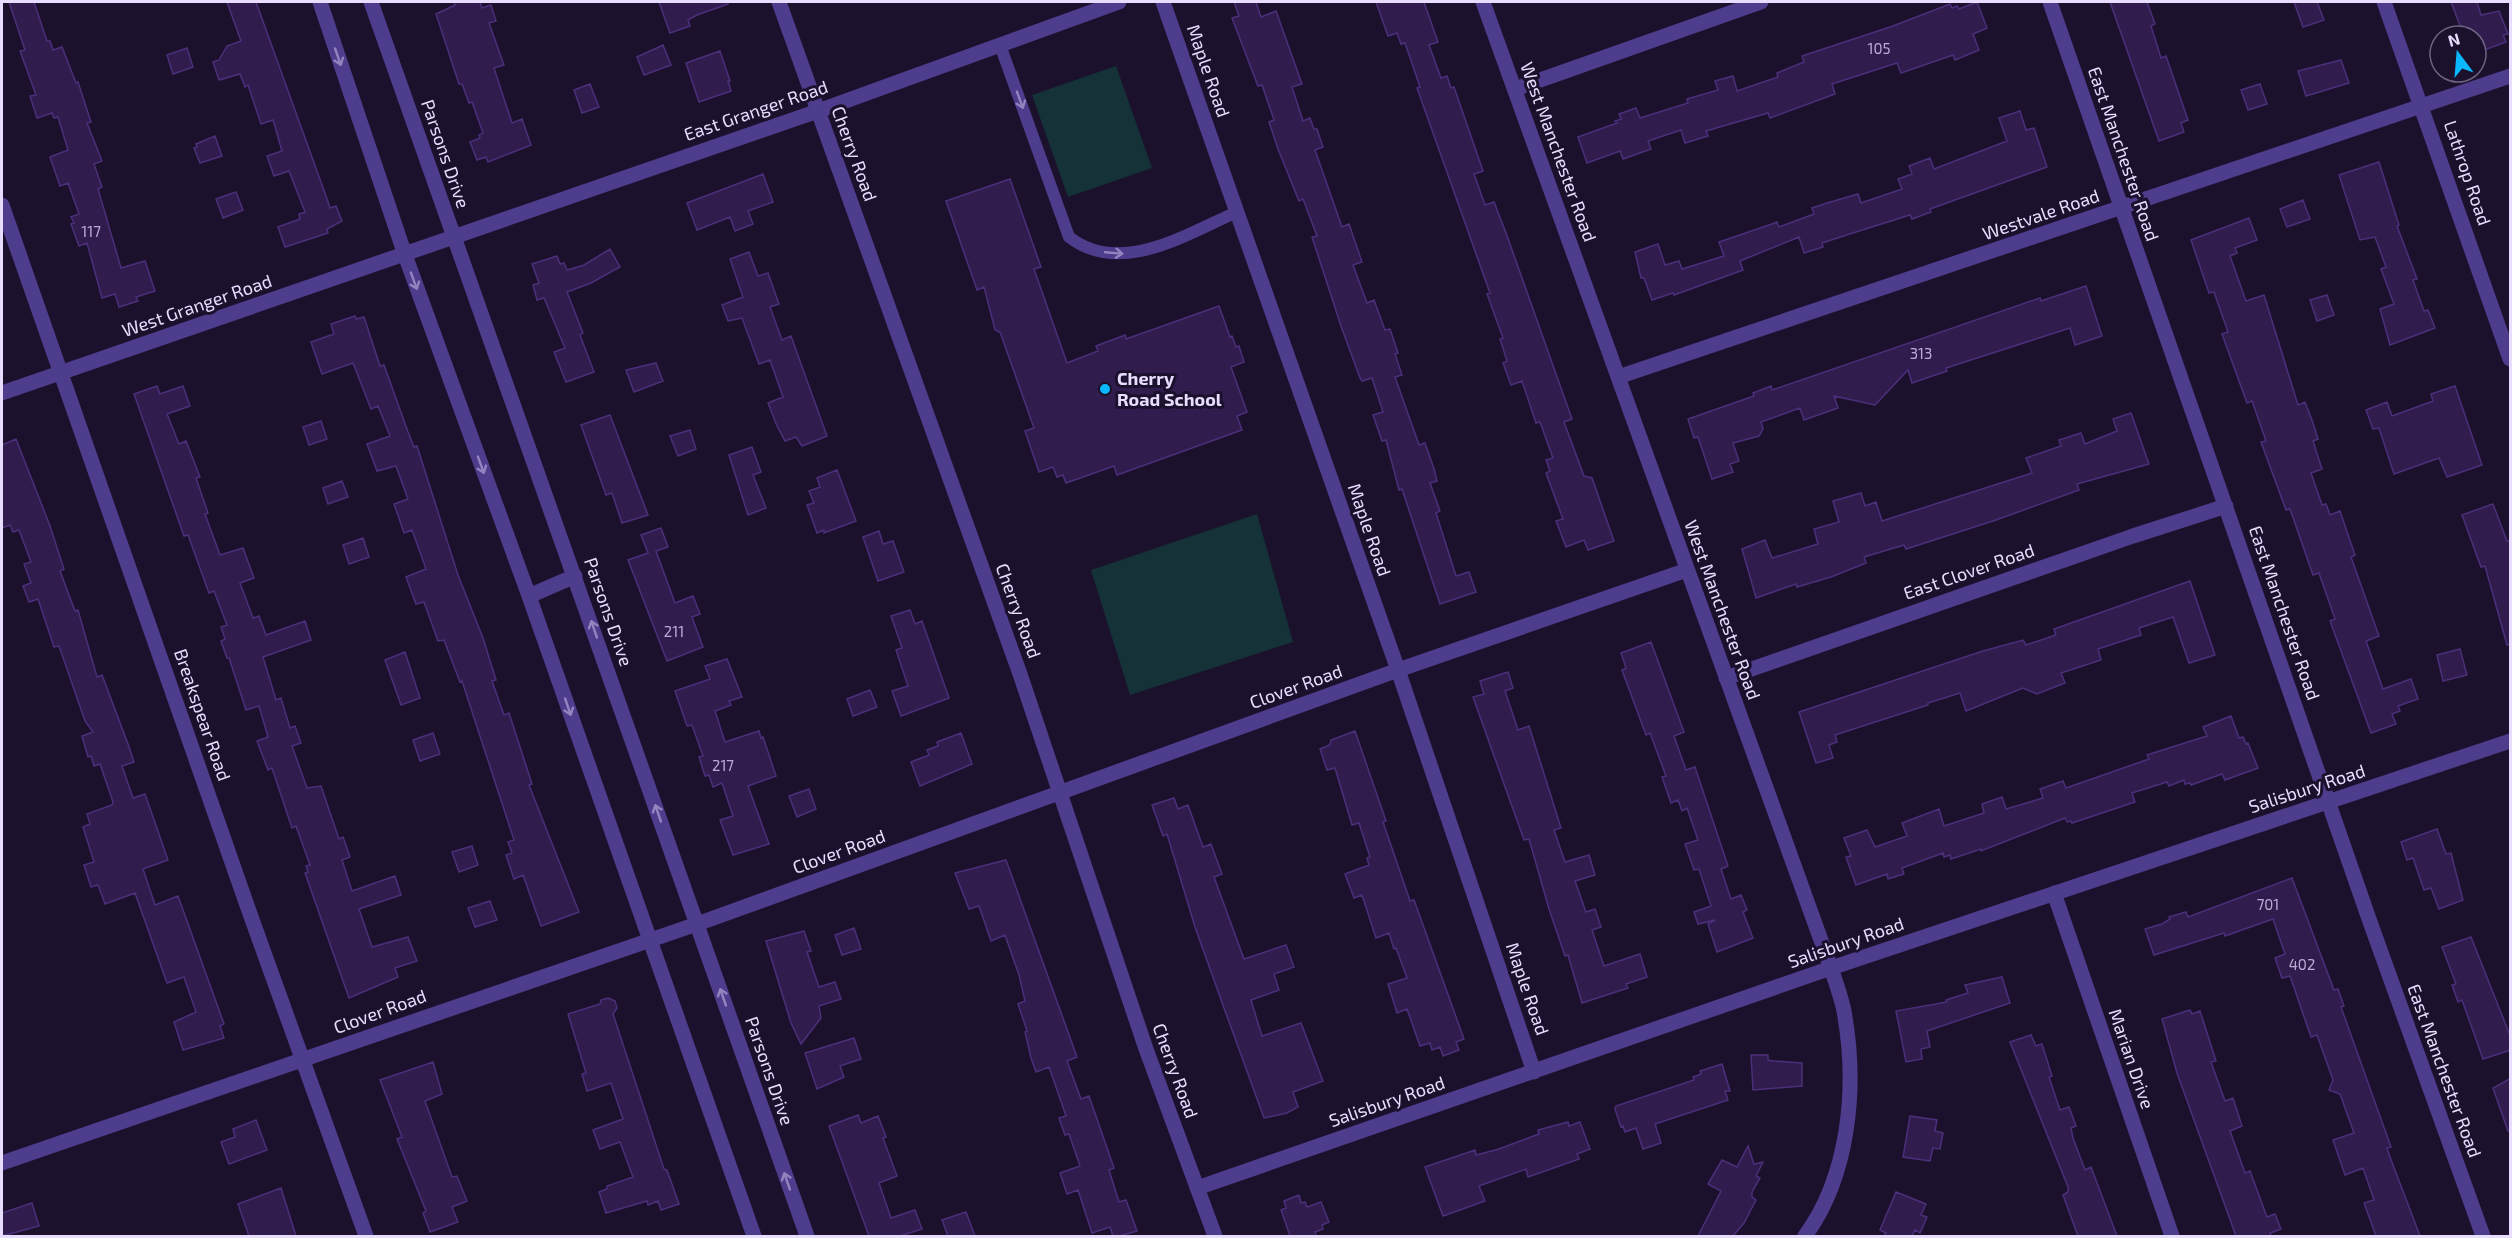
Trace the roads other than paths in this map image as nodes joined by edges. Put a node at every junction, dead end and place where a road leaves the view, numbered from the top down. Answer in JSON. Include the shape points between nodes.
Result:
{"nodes":[{"id":1,"x":320,"y":2,"type":"edge"},
{"id":2,"x":371,"y":2,"type":"edge"},
{"id":3,"x":779,"y":2,"type":"edge"},
{"id":4,"x":1119,"y":2,"type":"edge"},
{"id":5,"x":1163,"y":2,"type":"edge"},
{"id":6,"x":1483,"y":2,"type":"edge"},
{"id":7,"x":1761,"y":2,"type":"edge"},
{"id":8,"x":2049,"y":2,"type":"edge"},
{"id":9,"x":2384,"y":2,"type":"edge"},
{"id":10,"x":1000,"y":45,"type":"junction"},
{"id":11,"x":2511,"y":76,"type":"edge"},
{"id":12,"x":1515,"y":89,"type":"junction"},
{"id":13,"x":2423,"y":107,"type":"junction"},
{"id":14,"x":818,"y":111,"type":"junction"},
{"id":15,"x":2,"y":205,"type":"edge"},
{"id":16,"x":2122,"y":209,"type":"junction"},
{"id":17,"x":1237,"y":212,"type":"junction"},
{"id":18,"x":454,"y":238,"type":"junction"},
{"id":19,"x":405,"y":255,"type":"junction"},
{"id":20,"x":2511,"y":359,"type":"edge"},
{"id":21,"x":60,"y":374,"type":"junction"},
{"id":22,"x":1618,"y":377,"type":"junction"},
{"id":23,"x":2,"y":393,"type":"edge"},
{"id":24,"x":2226,"y":506,"type":"junction"},
{"id":25,"x":1687,"y":570,"type":"junction"},
{"id":26,"x":575,"y":576,"type":"junction"},
{"id":27,"x":529,"y":596,"type":"junction"},
{"id":28,"x":1398,"y":670,"type":"junction"},
{"id":29,"x":1726,"y":678,"type":"junction"},
{"id":30,"x":2511,"y":741,"type":"edge"},
{"id":31,"x":1060,"y":794,"type":"junction"},
{"id":32,"x":2329,"y":802,"type":"junction"},
{"id":33,"x":2054,"y":893,"type":"junction"},
{"id":34,"x":696,"y":924,"type":"junction"},
{"id":35,"x":650,"y":939,"type":"junction"},
{"id":36,"x":1831,"y":968,"type":"junction"},
{"id":37,"x":304,"y":1061,"type":"junction"},
{"id":38,"x":1534,"y":1072,"type":"junction"},
{"id":39,"x":2,"y":1163,"type":"edge"},
{"id":40,"x":1197,"y":1188,"type":"junction"},
{"id":41,"x":366,"y":1236,"type":"edge"},
{"id":42,"x":754,"y":1236,"type":"edge"},
{"id":43,"x":807,"y":1236,"type":"edge"},
{"id":44,"x":1215,"y":1236,"type":"edge"},
{"id":45,"x":1805,"y":1236,"type":"edge"},
{"id":46,"x":2172,"y":1236,"type":"edge"},
{"id":47,"x":2483,"y":1236,"type":"edge"}],
"edges":[{"from":1,"to":19,"type":"street","one_way":true},
{"from":2,"to":18,"type":"street","name":"Parsons Drive"},
{"from":3,"to":14,"type":"street","name":"Cherry Road"},
{"from":4,"to":10,"type":"street","name":"East Granger Road"},
{"from":5,"to":17,"type":"street","name":"Maple Road"},
{"from":6,"to":12,"type":"street","name":"West Manchester Road"},
{"from":7,"to":12,"type":"street"},
{"from":8,"to":16,"type":"street","name":"East Manchester Road"},
{"from":9,"to":13,"type":"street","name":"Lathrop Road"},
{"from":10,"to":14,"type":"street","name":"East Granger Road"},
{"from":10,"to":17,"type":"lane","one_way":true,"via":[[1070,237],[1082,247],[1116,255],[1146,251]]},
{"from":11,"to":13,"type":"street","name":"Westvale Road"},
{"from":12,"to":22,"type":"street","name":"West Manchester Road"},
{"from":13,"to":16,"type":"street","name":"Westvale Road","via":[[2214,174]]},
{"from":13,"to":20,"type":"street","name":"Lathrop Road"},
{"from":14,"to":18,"type":"street","name":"East Granger Road"},
{"from":14,"to":31,"type":"street","name":"Cherry Road"},
{"from":15,"to":21,"type":"street","name":"Breakspear Road"},
{"from":16,"to":22,"type":"street","name":"Westvale Road"},
{"from":16,"to":24,"type":"street","name":"East Manchester Road"},
{"from":17,"to":28,"type":"street","name":"Maple Road"},
{"from":18,"to":19,"type":"street","name":"East Granger Road"},
{"from":18,"to":26,"type":"street","name":"Parsons Drive"},
{"from":19,"to":21,"type":"street","name":"West Granger Road"},
{"from":19,"to":27,"type":"street","one_way":true},
{"from":21,"to":23,"type":"street","name":"West Granger Road"},
{"from":21,"to":37,"type":"street","name":"Breakspear Road"},
{"from":22,"to":25,"type":"street","name":"West Manchester Road"},
{"from":24,"to":29,"type":"street","name":"East Clover Road"},
{"from":24,"to":32,"type":"street","name":"East Manchester Road"},
{"from":25,"to":28,"type":"street","name":"Clover Road"},
{"from":25,"to":29,"type":"street","name":"West Manchester Road"},
{"from":26,"to":27,"type":"street"},
{"from":34,"to":26,"type":"street","name":"Parsons Drive","one_way":true},
{"from":27,"to":35,"type":"street","one_way":true},
{"from":28,"to":31,"type":"street","name":"Clover Road"},
{"from":28,"to":38,"type":"street","name":"Maple Road"},
{"from":29,"to":36,"type":"street","name":"West Manchester Road"},
{"from":30,"to":32,"type":"street","name":"Salisbury Road"},
{"from":31,"to":34,"type":"street","name":"Clover Road"},
{"from":31,"to":40,"type":"street","name":"Cherry Road"},
{"from":32,"to":33,"type":"street","name":"Salisbury Road"},
{"from":32,"to":47,"type":"street","name":"East Manchester Road"},
{"from":33,"to":36,"type":"street","name":"Salisbury Road"},
{"from":33,"to":46,"type":"street","name":"Marian Drive"},
{"from":34,"to":35,"type":"street","name":"Clover Road"},
{"from":43,"to":34,"type":"street","name":"Parsons Drive","one_way":true},
{"from":35,"to":37,"type":"street","name":"Clover Road"},
{"from":35,"to":42,"type":"street"},
{"from":36,"to":38,"type":"street","name":"Salisbury Road"},
{"from":36,"to":45,"type":"street","name":"West Manchester Road","via":[[1845,1016],[1850,1075],[1844,1142],[1835,1178]]},
{"from":37,"to":39,"type":"street","name":"Clover Road"},
{"from":37,"to":41,"type":"street","name":"Breakspear Road"},
{"from":38,"to":40,"type":"street","name":"Salisbury Road"},
{"from":40,"to":44,"type":"street","name":"Cherry Road"}]}
